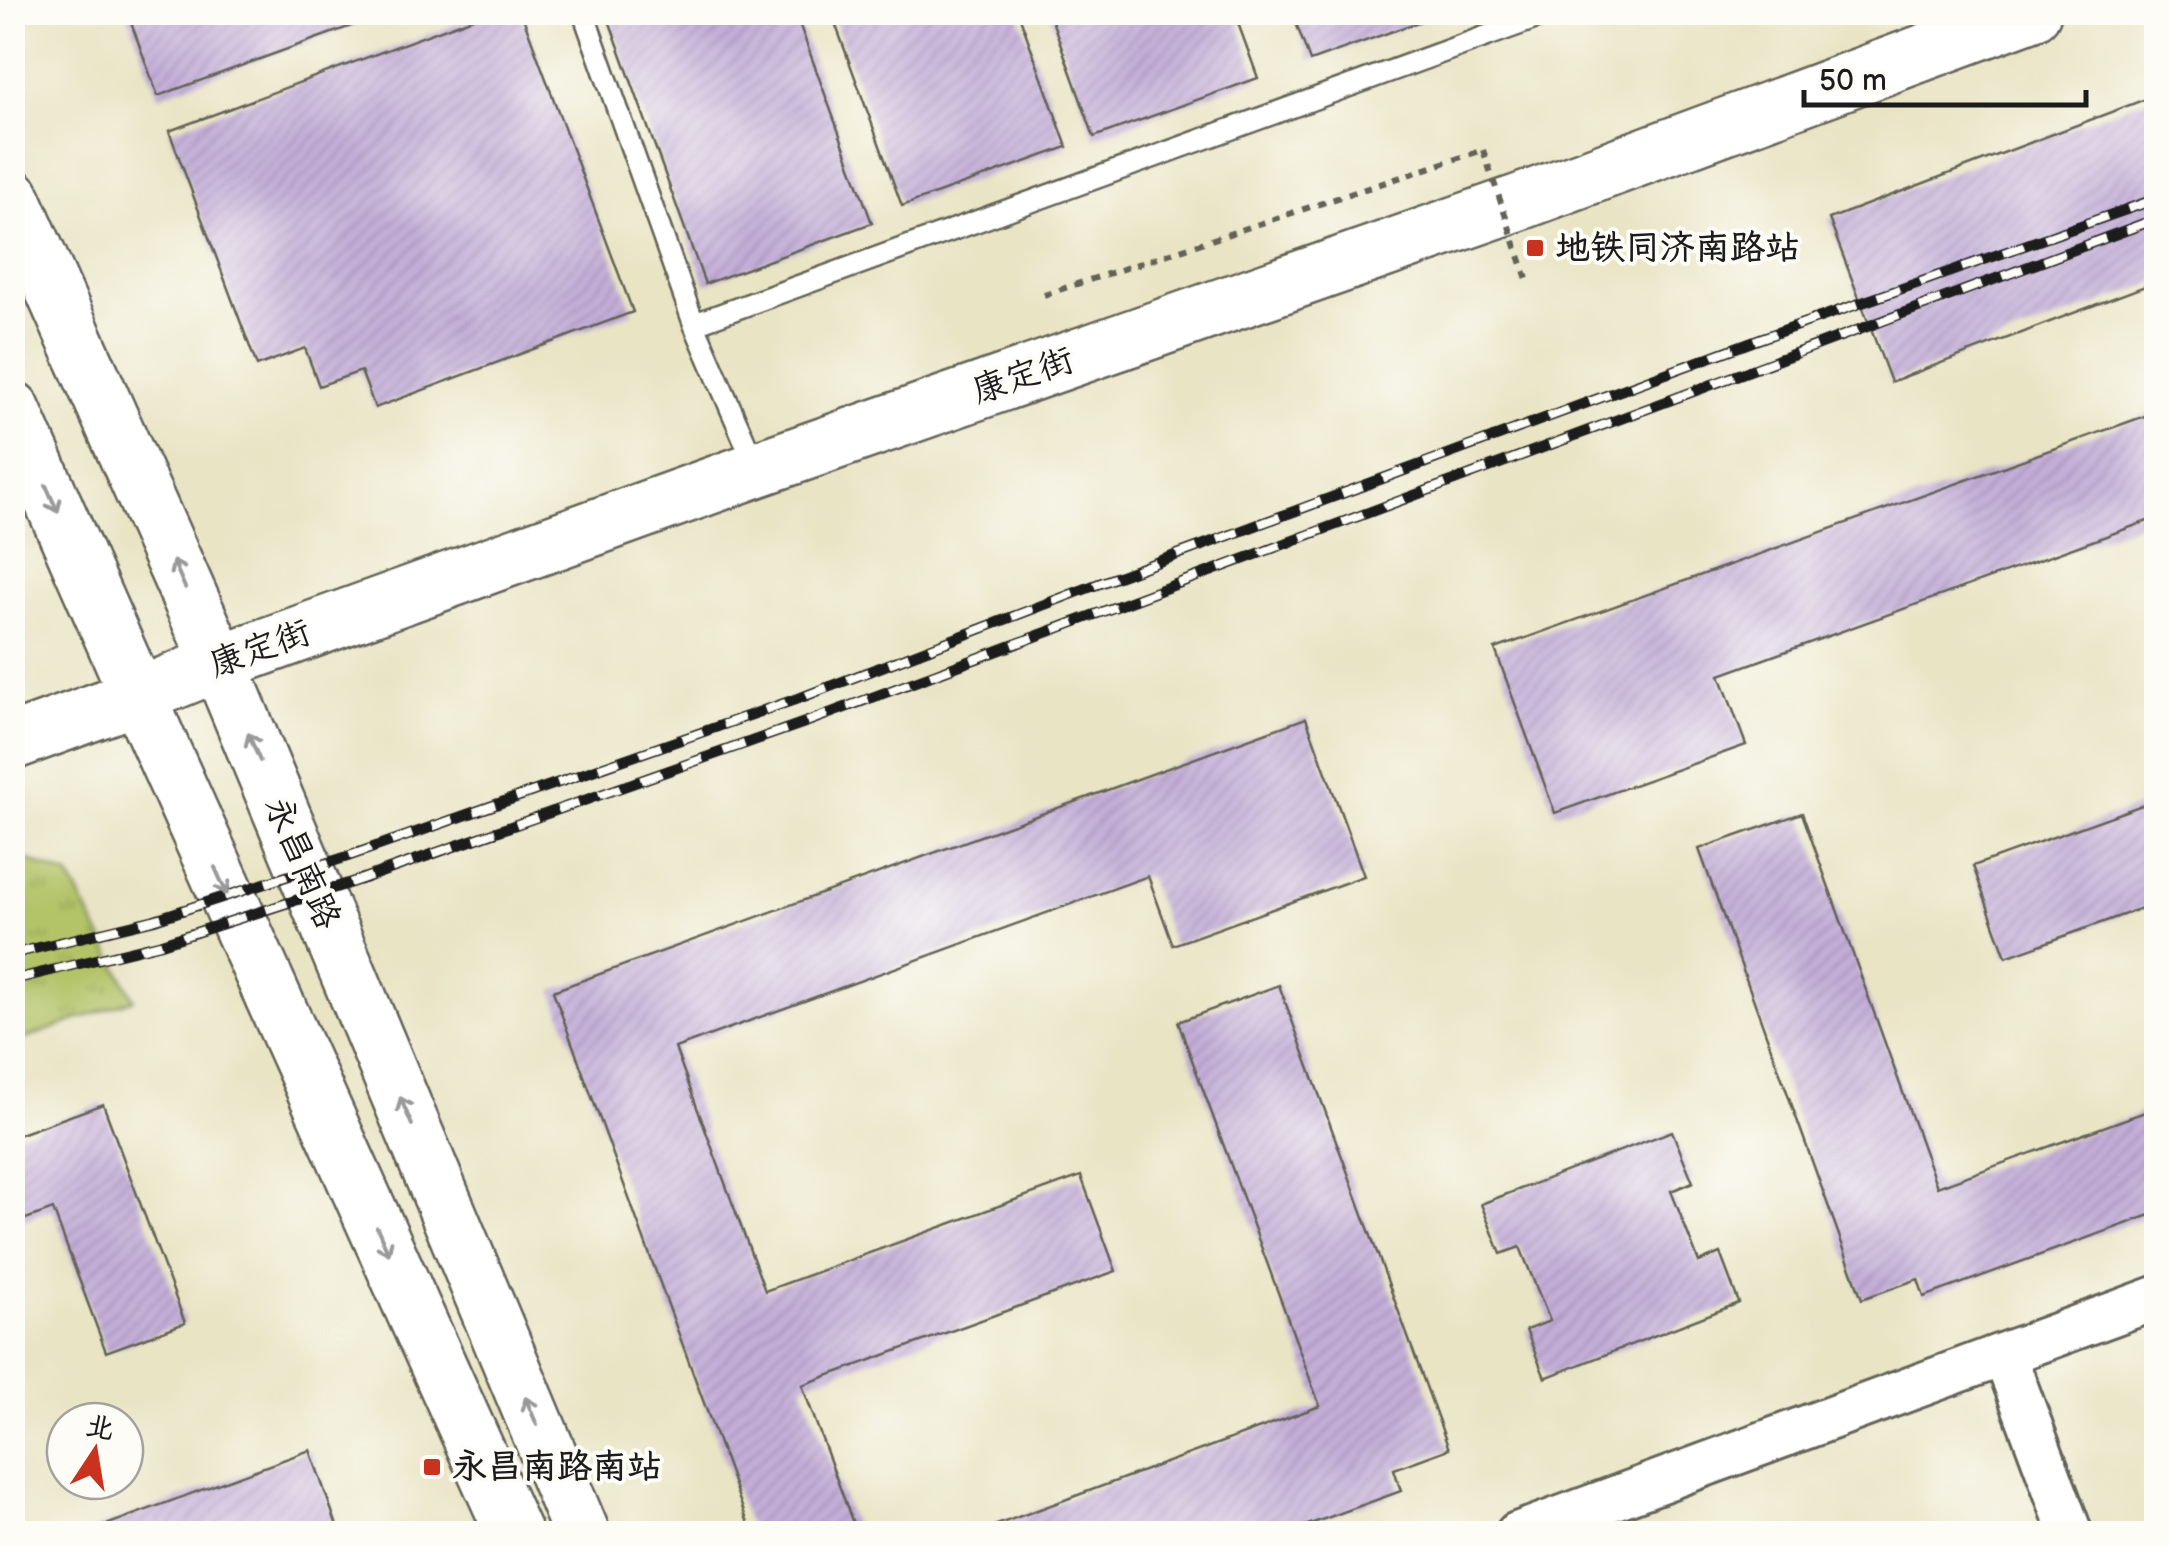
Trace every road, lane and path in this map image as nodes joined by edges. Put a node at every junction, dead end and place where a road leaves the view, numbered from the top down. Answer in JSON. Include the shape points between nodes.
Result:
{"nodes":[{"id":1,"x":582,"y":12,"type":"edge"},
{"id":2,"x":1554,"y":12,"type":"edge"},
{"id":3,"x":2033,"y":12,"type":"edge"},
{"id":4,"x":12,"y":197,"type":"edge"},
{"id":5,"x":1528,"y":282,"type":"dead end"},
{"id":6,"x":1044,"y":296,"type":"dead end"},
{"id":7,"x":694,"y":324,"type":"junction"},
{"id":8,"x":12,"y":409,"type":"edge"},
{"id":9,"x":757,"y":469,"type":"junction"},
{"id":10,"x":219,"y":663,"type":"junction"},
{"id":11,"x":138,"y":696,"type":"junction"},
{"id":12,"x":12,"y":742,"type":"edge"},
{"id":13,"x":2156,"y":1298,"type":"edge"},
{"id":14,"x":2004,"y":1354,"type":"junction"},
{"id":15,"x":514,"y":1534,"type":"edge"},
{"id":16,"x":582,"y":1534,"type":"edge"},
{"id":17,"x":1517,"y":1534,"type":"edge"},
{"id":18,"x":2071,"y":1534,"type":"edge"}],
"edges":[{"from":1,"to":7,"type":"lane"},
{"from":2,"to":7,"type":"lane"},
{"from":3,"to":9,"type":"street","name":"康定街","via":[[1505,208]]},
{"from":10,"to":4,"type":"street","name":"永昌南路","one_way":true},
{"from":5,"to":6,"type":"path","bridge":true,"via":[[1483,150]]},
{"from":7,"to":9,"type":"lane"},
{"from":8,"to":11,"type":"street","one_way":true},
{"from":9,"to":10,"type":"street","name":"康定街"},
{"from":10,"to":11,"type":"street","name":"康定街"},
{"from":16,"to":10,"type":"street","name":"永昌南路","one_way":true},
{"from":11,"to":12,"type":"street","name":"康定街"},
{"from":11,"to":15,"type":"street","one_way":true},
{"from":13,"to":14,"type":"street"},
{"from":14,"to":17,"type":"street"},
{"from":14,"to":18,"type":"street"}]}
